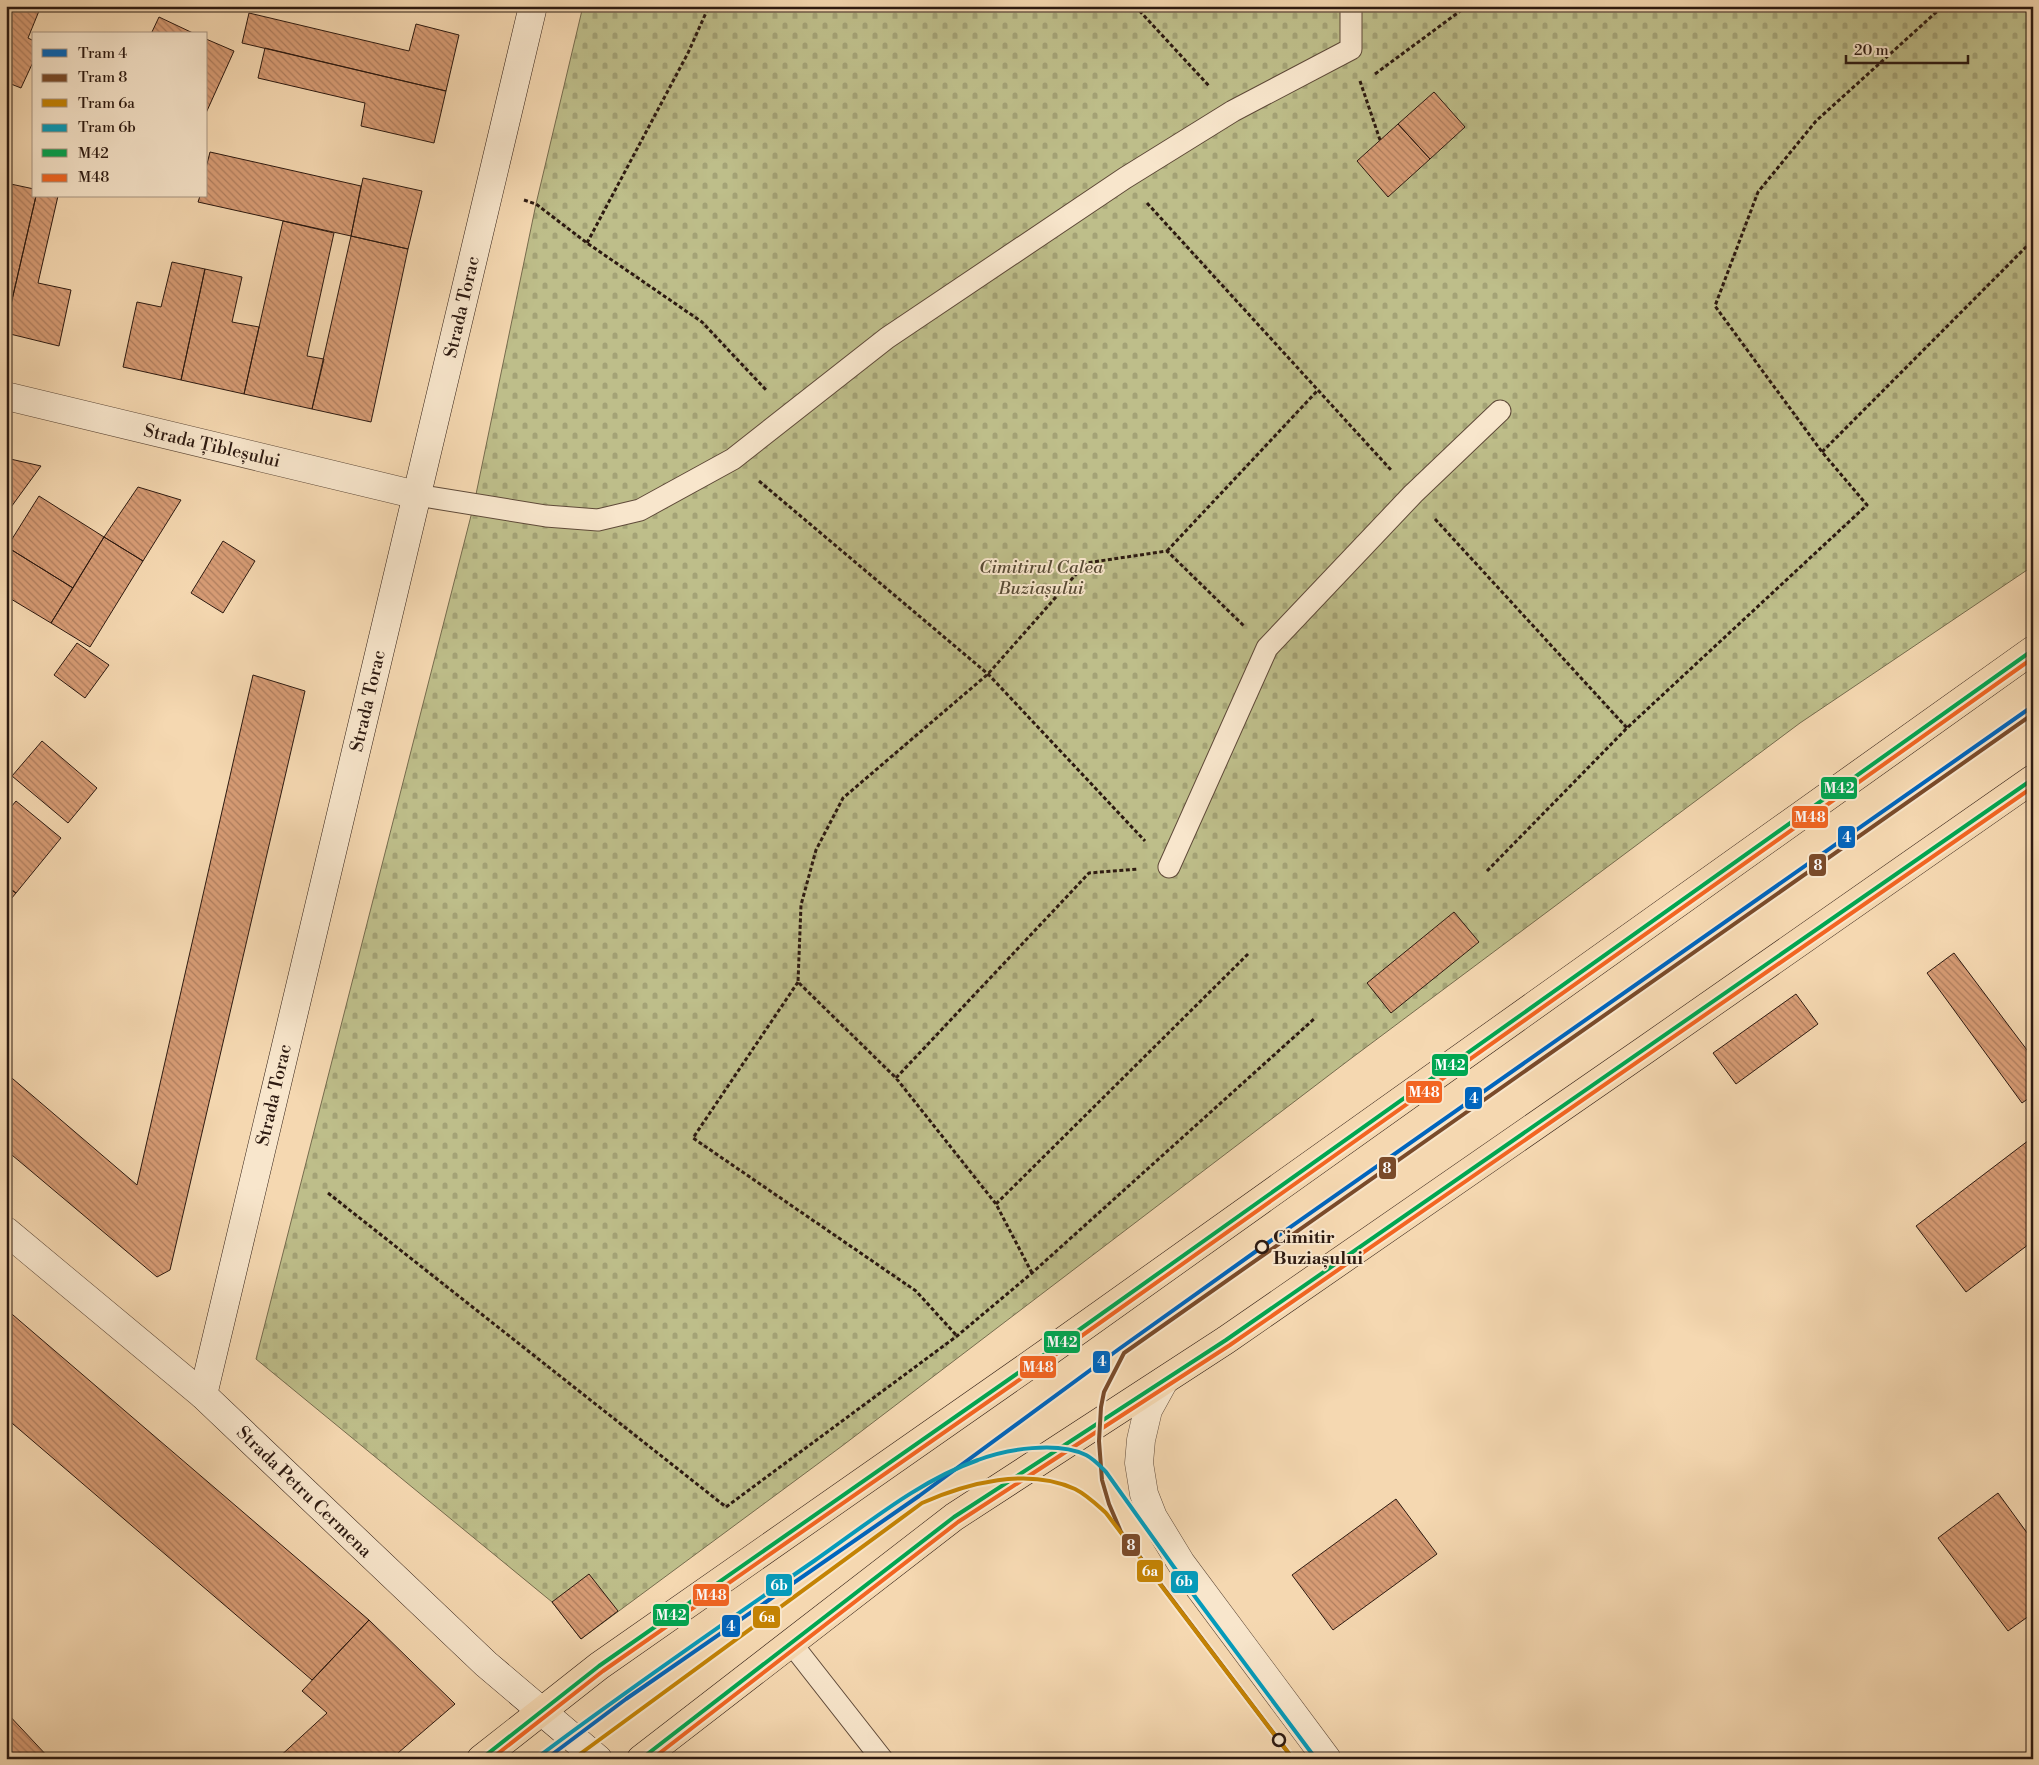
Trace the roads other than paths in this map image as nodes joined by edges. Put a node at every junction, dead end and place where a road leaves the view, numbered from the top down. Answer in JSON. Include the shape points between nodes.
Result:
{"nodes":[{"id":1,"x":533,"y":6,"type":"edge"},
{"id":2,"x":1351,"y":6,"type":"edge"},
{"id":3,"x":6,"y":396,"type":"edge"},
{"id":4,"x":1500,"y":412,"type":"dead end"},
{"id":5,"x":417,"y":495,"type":"junction"},
{"id":6,"x":2033,"y":650,"type":"edge"},
{"id":7,"x":2033,"y":778,"type":"edge"},
{"id":8,"x":1169,"y":867,"type":"road end"},
{"id":9,"x":6,"y":1231,"type":"edge"},
{"id":10,"x":1164,"y":1381,"type":"junction"},
{"id":11,"x":203,"y":1396,"type":"junction"},
{"id":12,"x":791,"y":1643,"type":"junction"},
{"id":13,"x":541,"y":1711,"type":"junction"},
{"id":14,"x":481,"y":1759,"type":"edge"},
{"id":15,"x":598,"y":1759,"type":"edge"},
{"id":16,"x":641,"y":1759,"type":"edge"},
{"id":17,"x":882,"y":1759,"type":"edge"},
{"id":18,"x":1327,"y":1759,"type":"edge"}],
"edges":[{"from":1,"to":5,"type":"street","name":"Strada Torac"},
{"from":2,"to":5,"type":"lane","via":[[1351,49],[1233,111],[1125,178],[887,338],[733,459],[640,510],[598,520],[546,516]]},
{"from":3,"to":5,"type":"street","name":"Strada Țibleșului"},
{"from":4,"to":8,"type":"lane","via":[[1413,494],[1267,648]]},
{"from":5,"to":11,"type":"street","name":"Strada Torac"},
{"from":6,"to":13,"type":"main road","via":[[1048,1352],[607,1660]]},
{"from":7,"to":10,"type":"main road"},
{"from":9,"to":11,"type":"street","name":"Strada Petru Cermena"},
{"from":10,"to":12,"type":"main road","via":[[954,1517]]},
{"from":10,"to":18,"type":"street","via":[[1148,1410],[1139,1463],[1144,1494],[1153,1517],[1181,1563]]},
{"from":11,"to":13,"type":"street","name":"Strada Petru Cermena","via":[[486,1664]]},
{"from":12,"to":16,"type":"main road"},
{"from":12,"to":17,"type":"lane"},
{"from":13,"to":14,"type":"main road"},
{"from":13,"to":15,"type":"street","name":"Strada Petru Cermena"}]}
